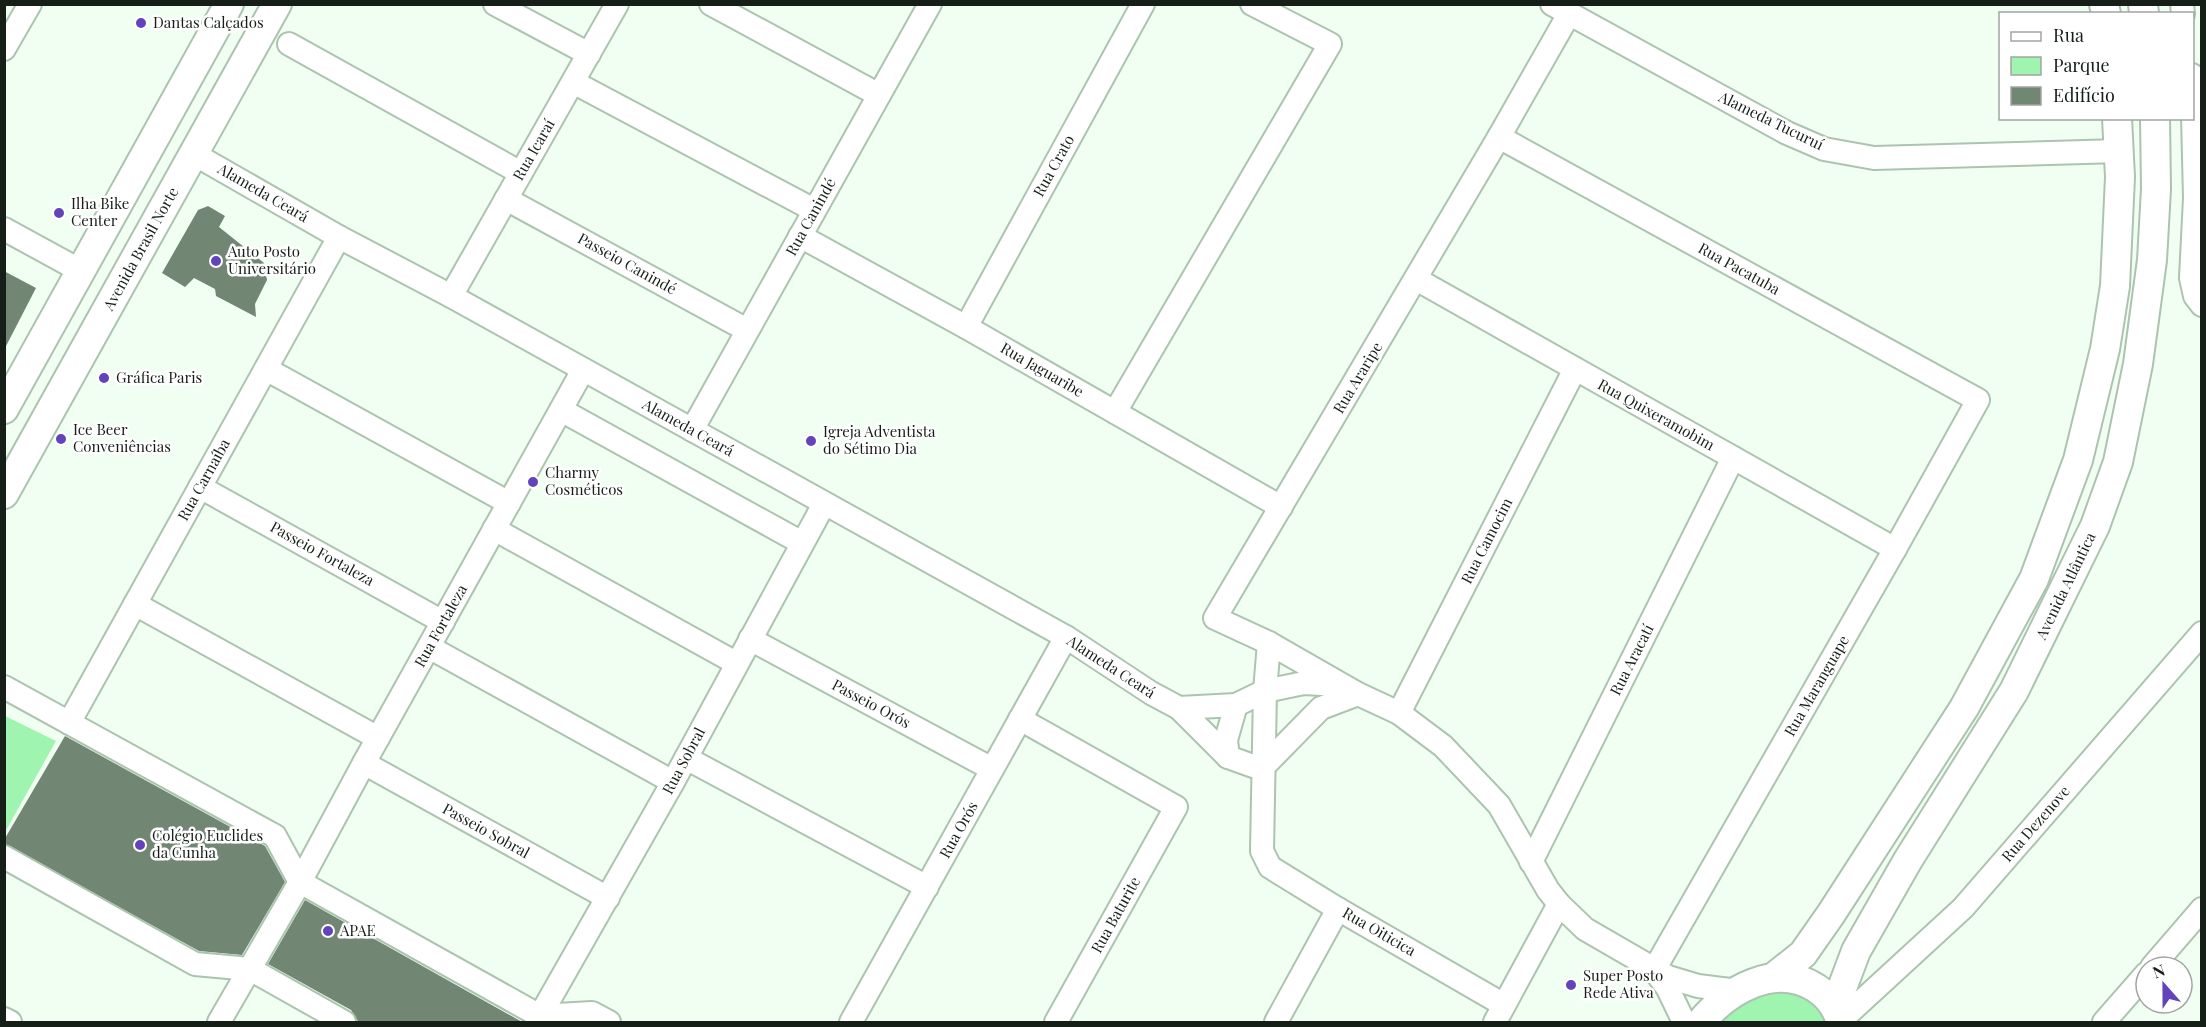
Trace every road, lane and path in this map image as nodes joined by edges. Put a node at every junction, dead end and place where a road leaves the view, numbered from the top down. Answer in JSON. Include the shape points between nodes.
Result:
{"nodes":[{"id":1,"x":30,"y":4,"type":"edge"},
{"id":2,"x":229,"y":4,"type":"edge"},
{"id":3,"x":277,"y":4,"type":"edge"},
{"id":4,"x":495,"y":4,"type":"edge"},
{"id":5,"x":617,"y":4,"type":"edge"},
{"id":6,"x":711,"y":4,"type":"edge"},
{"id":7,"x":930,"y":4,"type":"edge"},
{"id":8,"x":1143,"y":4,"type":"edge"},
{"id":9,"x":1252,"y":4,"type":"edge"},
{"id":10,"x":1560,"y":9,"type":"edge"},
{"id":11,"x":289,"y":44,"type":"dead end"},
{"id":12,"x":4,"y":49,"type":"edge"},
{"id":13,"x":589,"y":54,"type":"junction"},
{"id":14,"x":2196,"y":78,"type":"edge"},
{"id":15,"x":573,"y":82,"type":"junction"},
{"id":16,"x":879,"y":95,"type":"junction"},
{"id":17,"x":2117,"y":120,"type":"edge"},
{"id":18,"x":2155,"y":120,"type":"edge"},
{"id":19,"x":1499,"y":138,"type":"junction"},
{"id":20,"x":2120,"y":151,"type":"junction"},
{"id":21,"x":194,"y":154,"type":"junction"},
{"id":22,"x":521,"y":173,"type":"junction"},
{"id":23,"x":506,"y":199,"type":"junction"},
{"id":24,"x":814,"y":210,"type":"junction"},
{"id":25,"x":4,"y":229,"type":"edge"},
{"id":26,"x":800,"y":236,"type":"junction"},
{"id":27,"x":339,"y":237,"type":"junction"},
{"id":28,"x":81,"y":271,"type":"junction"},
{"id":29,"x":1416,"y":279,"type":"junction"},
{"id":30,"x":451,"y":296,"type":"junction"},
{"id":31,"x":2202,"y":306,"type":"edge"},
{"id":32,"x":966,"y":327,"type":"junction"},
{"id":33,"x":747,"y":330,"type":"junction"},
{"id":34,"x":266,"y":369,"type":"junction"},
{"id":35,"x":1575,"y":369,"type":"junction"},
{"id":36,"x":583,"y":370,"type":"junction"},
{"id":37,"x":1978,"y":400,"type":"joint"},
{"id":38,"x":4,"y":409,"type":"edge"},
{"id":39,"x":561,"y":410,"type":"junction"},
{"id":40,"x":1115,"y":412,"type":"junction"},
{"id":41,"x":692,"y":430,"type":"junction"},
{"id":42,"x":1733,"y":458,"type":"junction"},
{"id":43,"x":200,"y":487,"type":"junction"},
{"id":44,"x":4,"y":494,"type":"edge"},
{"id":45,"x":509,"y":503,"type":"junction"},
{"id":46,"x":824,"y":504,"type":"junction"},
{"id":47,"x":1281,"y":507,"type":"junction"},
{"id":48,"x":494,"y":529,"type":"junction"},
{"id":49,"x":802,"y":543,"type":"junction"},
{"id":50,"x":1896,"y":549,"type":"junction"},
{"id":51,"x":135,"y":604,"type":"junction"},
{"id":52,"x":443,"y":622,"type":"junction"},
{"id":53,"x":2202,"y":633,"type":"edge"},
{"id":54,"x":1066,"y":637,"type":"junction"},
{"id":55,"x":750,"y":639,"type":"junction"},
{"id":56,"x":1269,"y":643,"type":"junction"},
{"id":57,"x":429,"y":647,"type":"junction"},
{"id":58,"x":736,"y":663,"type":"junction"},
{"id":59,"x":4,"y":687,"type":"edge"},
{"id":60,"x":1352,"y":689,"type":"junction"},
{"id":61,"x":1266,"y":691,"type":"junction"},
{"id":62,"x":1236,"y":705,"type":"junction"},
{"id":63,"x":1179,"y":708,"type":"junction"},
{"id":64,"x":1399,"y":713,"type":"junction"},
{"id":65,"x":1020,"y":719,"type":"junction"},
{"id":66,"x":69,"y":723,"type":"junction"},
{"id":67,"x":378,"y":738,"type":"junction"},
{"id":68,"x":1228,"y":757,"type":"junction"},
{"id":69,"x":686,"y":758,"type":"junction"},
{"id":70,"x":364,"y":764,"type":"junction"},
{"id":71,"x":1264,"y":766,"type":"junction"},
{"id":72,"x":992,"y":769,"type":"junction"},
{"id":73,"x":673,"y":782,"type":"junction"},
{"id":74,"x":4,"y":857,"type":"edge"},
{"id":75,"x":1531,"y":862,"type":"junction"},
{"id":76,"x":300,"y":882,"type":"junction"},
{"id":77,"x":927,"y":887,"type":"junction"},
{"id":78,"x":608,"y":898,"type":"junction"},
{"id":79,"x":1559,"y":904,"type":"junction"},
{"id":80,"x":1338,"y":909,"type":"junction"},
{"id":81,"x":2202,"y":909,"type":"edge"},
{"id":82,"x":2162,"y":955,"type":"edge"},
{"id":83,"x":250,"y":969,"type":"junction"},
{"id":84,"x":1654,"y":970,"type":"junction"},
{"id":85,"x":1774,"y":977,"type":"junction"},
{"id":86,"x":2134,"y":988,"type":"edge"},
{"id":87,"x":1738,"y":991,"type":"junction"},
{"id":88,"x":1842,"y":1013,"type":"edge"},
{"id":89,"x":1499,"y":1014,"type":"edge"},
{"id":90,"x":540,"y":1016,"type":"junction"},
{"id":91,"x":4,"y":1019,"type":"edge"},
{"id":92,"x":10,"y":1023,"type":"edge"},
{"id":93,"x":219,"y":1023,"type":"edge"},
{"id":94,"x":344,"y":1023,"type":"edge"},
{"id":95,"x":609,"y":1023,"type":"edge"},
{"id":96,"x":851,"y":1023,"type":"edge"},
{"id":97,"x":1056,"y":1023,"type":"edge"},
{"id":98,"x":1276,"y":1023,"type":"edge"},
{"id":99,"x":1684,"y":1023,"type":"edge"},
{"id":100,"x":1701,"y":1023,"type":"edge"},
{"id":101,"x":2104,"y":1023,"type":"edge"}],
"edges":[{"from":1,"to":12,"type":"street"},
{"from":2,"to":28,"type":"main road"},
{"from":3,"to":21,"type":"main road","name":"Avenida Brasil Norte"},
{"from":4,"to":13,"type":"street"},
{"from":5,"to":13,"type":"street","name":"Rua Icaraí"},
{"from":6,"to":16,"type":"street"},
{"from":7,"to":16,"type":"street","name":"Rua Canindé"},
{"from":8,"to":32,"type":"street","name":"Rua Crato"},
{"from":9,"to":40,"type":"street","via":[[1330,44]]},
{"from":10,"to":19,"type":"street","name":"Rua Araripe"},
{"from":10,"to":20,"type":"street","name":"Alameda Tucuruí","via":[[1787,133],[1824,149],[1874,158]]},
{"from":11,"to":22,"type":"street"},
{"from":13,"to":15,"type":"street","name":"Rua Icaraí"},
{"from":14,"to":31,"type":"street","via":[[2191,278]]},
{"from":15,"to":22,"type":"street","name":"Rua Icaraí"},
{"from":15,"to":24,"type":"street"},
{"from":16,"to":24,"type":"street","name":"Rua Canindé"},
{"from":17,"to":20,"type":"main road"},
{"from":18,"to":88,"type":"main road","name":"Avenida Atlântica","via":[[2152,260],[2138,364],[2118,462],[2075,569],[2014,691],[1856,951]]},
{"from":19,"to":29,"type":"street","name":"Rua Araripe"},
{"from":19,"to":37,"type":"street","name":"Rua Pacatuba"},
{"from":20,"to":85,"type":"main road","via":[[2115,286],[2105,350],[2078,460],[2034,579],[1964,708],[1837,904],[1803,954]]},
{"from":21,"to":27,"type":"street","name":"Alameda Ceará"},
{"from":21,"to":44,"type":"main road","name":"Avenida Brasil Norte"},
{"from":22,"to":23,"type":"street","name":"Rua Icaraí"},
{"from":23,"to":30,"type":"street","name":"Rua Icaraí"},
{"from":23,"to":33,"type":"street","name":"Passeio Canindé"},
{"from":24,"to":26,"type":"street","name":"Rua Canindé"},
{"from":25,"to":28,"type":"street"},
{"from":26,"to":32,"type":"street","name":"Rua Jaguaribe"},
{"from":26,"to":33,"type":"street","name":"Rua Canindé"},
{"from":27,"to":30,"type":"street","name":"Alameda Ceará"},
{"from":27,"to":34,"type":"street","name":"Rua Carnaíba"},
{"from":28,"to":38,"type":"main road"},
{"from":29,"to":35,"type":"street","name":"Rua Quixeramobim"},
{"from":29,"to":47,"type":"street","name":"Rua Araripe"},
{"from":30,"to":36,"type":"street","name":"Alameda Ceará"},
{"from":32,"to":40,"type":"street","name":"Rua Jaguaribe"},
{"from":33,"to":41,"type":"street","name":"Rua Canindé"},
{"from":34,"to":43,"type":"street","name":"Rua Carnaíba"},
{"from":34,"to":45,"type":"street"},
{"from":35,"to":42,"type":"street","name":"Rua Quixeramobim"},
{"from":35,"to":64,"type":"street","name":"Rua Camocim"},
{"from":36,"to":39,"type":"street","name":"Rua Fortaleza"},
{"from":36,"to":41,"type":"street","name":"Alameda Ceará"},
{"from":37,"to":50,"type":"street","name":"Rua Maranguape"},
{"from":39,"to":45,"type":"street","name":"Rua Fortaleza"},
{"from":39,"to":49,"type":"street"},
{"from":40,"to":47,"type":"street","name":"Rua Jaguaribe"},
{"from":41,"to":46,"type":"street","name":"Alameda Ceará"},
{"from":42,"to":50,"type":"street","name":"Rua Quixeramobim"},
{"from":42,"to":75,"type":"street","name":"Rua Aracatí"},
{"from":43,"to":51,"type":"street","name":"Rua Carnaíba"},
{"from":43,"to":52,"type":"street","name":"Passeio Fortaleza"},
{"from":45,"to":48,"type":"street","name":"Rua Fortaleza"},
{"from":46,"to":49,"type":"street","name":"Rua Sobral"},
{"from":46,"to":54,"type":"street","name":"Alameda Ceará"},
{"from":47,"to":56,"type":"street","name":"Rua Araripe","via":[[1215,618]]},
{"from":48,"to":52,"type":"street","name":"Rua Fortaleza"},
{"from":48,"to":58,"type":"street"},
{"from":49,"to":55,"type":"street","name":"Rua Sobral"},
{"from":50,"to":84,"type":"street","name":"Rua Maranguape"},
{"from":51,"to":66,"type":"street","name":"Rua Carnaíba"},
{"from":51,"to":67,"type":"street"},
{"from":52,"to":57,"type":"street","name":"Rua Fortaleza"},
{"from":53,"to":88,"type":"street","name":"Rua Dezenove","via":[[1963,908]]},
{"from":54,"to":63,"type":"street","name":"Alameda Ceará"},
{"from":54,"to":65,"type":"street","name":"Rua Orós"},
{"from":55,"to":58,"type":"street","name":"Rua Sobral"},
{"from":55,"to":72,"type":"street","name":"Passeio Orós"},
{"from":56,"to":60,"type":"street"},
{"from":56,"to":61,"type":"street"},
{"from":57,"to":67,"type":"street","name":"Rua Fortaleza"},
{"from":57,"to":73,"type":"street"},
{"from":58,"to":69,"type":"street","name":"Rua Sobral"},
{"from":59,"to":66,"type":"street"},
{"from":60,"to":61,"type":"street","via":[[1304,683]]},
{"from":60,"to":64,"type":"street"},
{"from":60,"to":71,"type":"street","via":[[1321,708]]},
{"from":61,"to":62,"type":"street"},
{"from":61,"to":71,"type":"street"},
{"from":62,"to":63,"type":"street"},
{"from":62,"to":68,"type":"street","via":[[1226,740]]},
{"from":63,"to":68,"type":"street"},
{"from":64,"to":75,"type":"street","via":[[1443,746],[1499,805]]},
{"from":65,"to":72,"type":"street","name":"Rua Orós"},
{"from":65,"to":97,"type":"street","name":"Rua Baturite","via":[[1176,807]]},
{"from":66,"to":76,"type":"street","via":[[275,836]]},
{"from":67,"to":70,"type":"street","name":"Rua Fortaleza"},
{"from":68,"to":71,"type":"street"},
{"from":69,"to":73,"type":"street","name":"Rua Sobral"},
{"from":69,"to":77,"type":"street"},
{"from":70,"to":76,"type":"street","name":"Rua Fortaleza"},
{"from":70,"to":78,"type":"street","name":"Passeio Sobral"},
{"from":71,"to":80,"type":"street","name":"Rua Oiticica","via":[[1262,851],[1270,867]]},
{"from":72,"to":77,"type":"street","name":"Rua Orós"},
{"from":73,"to":78,"type":"street","name":"Rua Sobral"},
{"from":74,"to":83,"type":"street","via":[[195,964]]},
{"from":75,"to":79,"type":"street"},
{"from":76,"to":83,"type":"street","name":"Rua Fortaleza"},
{"from":76,"to":90,"type":"street"},
{"from":77,"to":96,"type":"street","name":"Rua Orós"},
{"from":78,"to":90,"type":"street","name":"Rua Sobral"},
{"from":79,"to":84,"type":"street","via":[[1585,929]]},
{"from":79,"to":89,"type":"street"},
{"from":80,"to":89,"type":"street","name":"Rua Oiticica"},
{"from":80,"to":98,"type":"street"},
{"from":81,"to":82,"type":"street"},
{"from":83,"to":93,"type":"street","name":"Rua Fortaleza"},
{"from":83,"to":94,"type":"street"},
{"from":84,"to":87,"type":"street","via":[[1698,986]]},
{"from":84,"to":99,"type":"street"},
{"from":85,"to":87,"type":"main road"},
{"from":85,"to":88,"type":"main road","via":[[1809,984],[1824,993]]},
{"from":86,"to":101,"type":"street"},
{"from":87,"to":100,"type":"main road","via":[[1721,1000]]},
{"from":90,"to":95,"type":"street","via":[[592,1013]]},
{"from":91,"to":92,"type":"street"}]}
